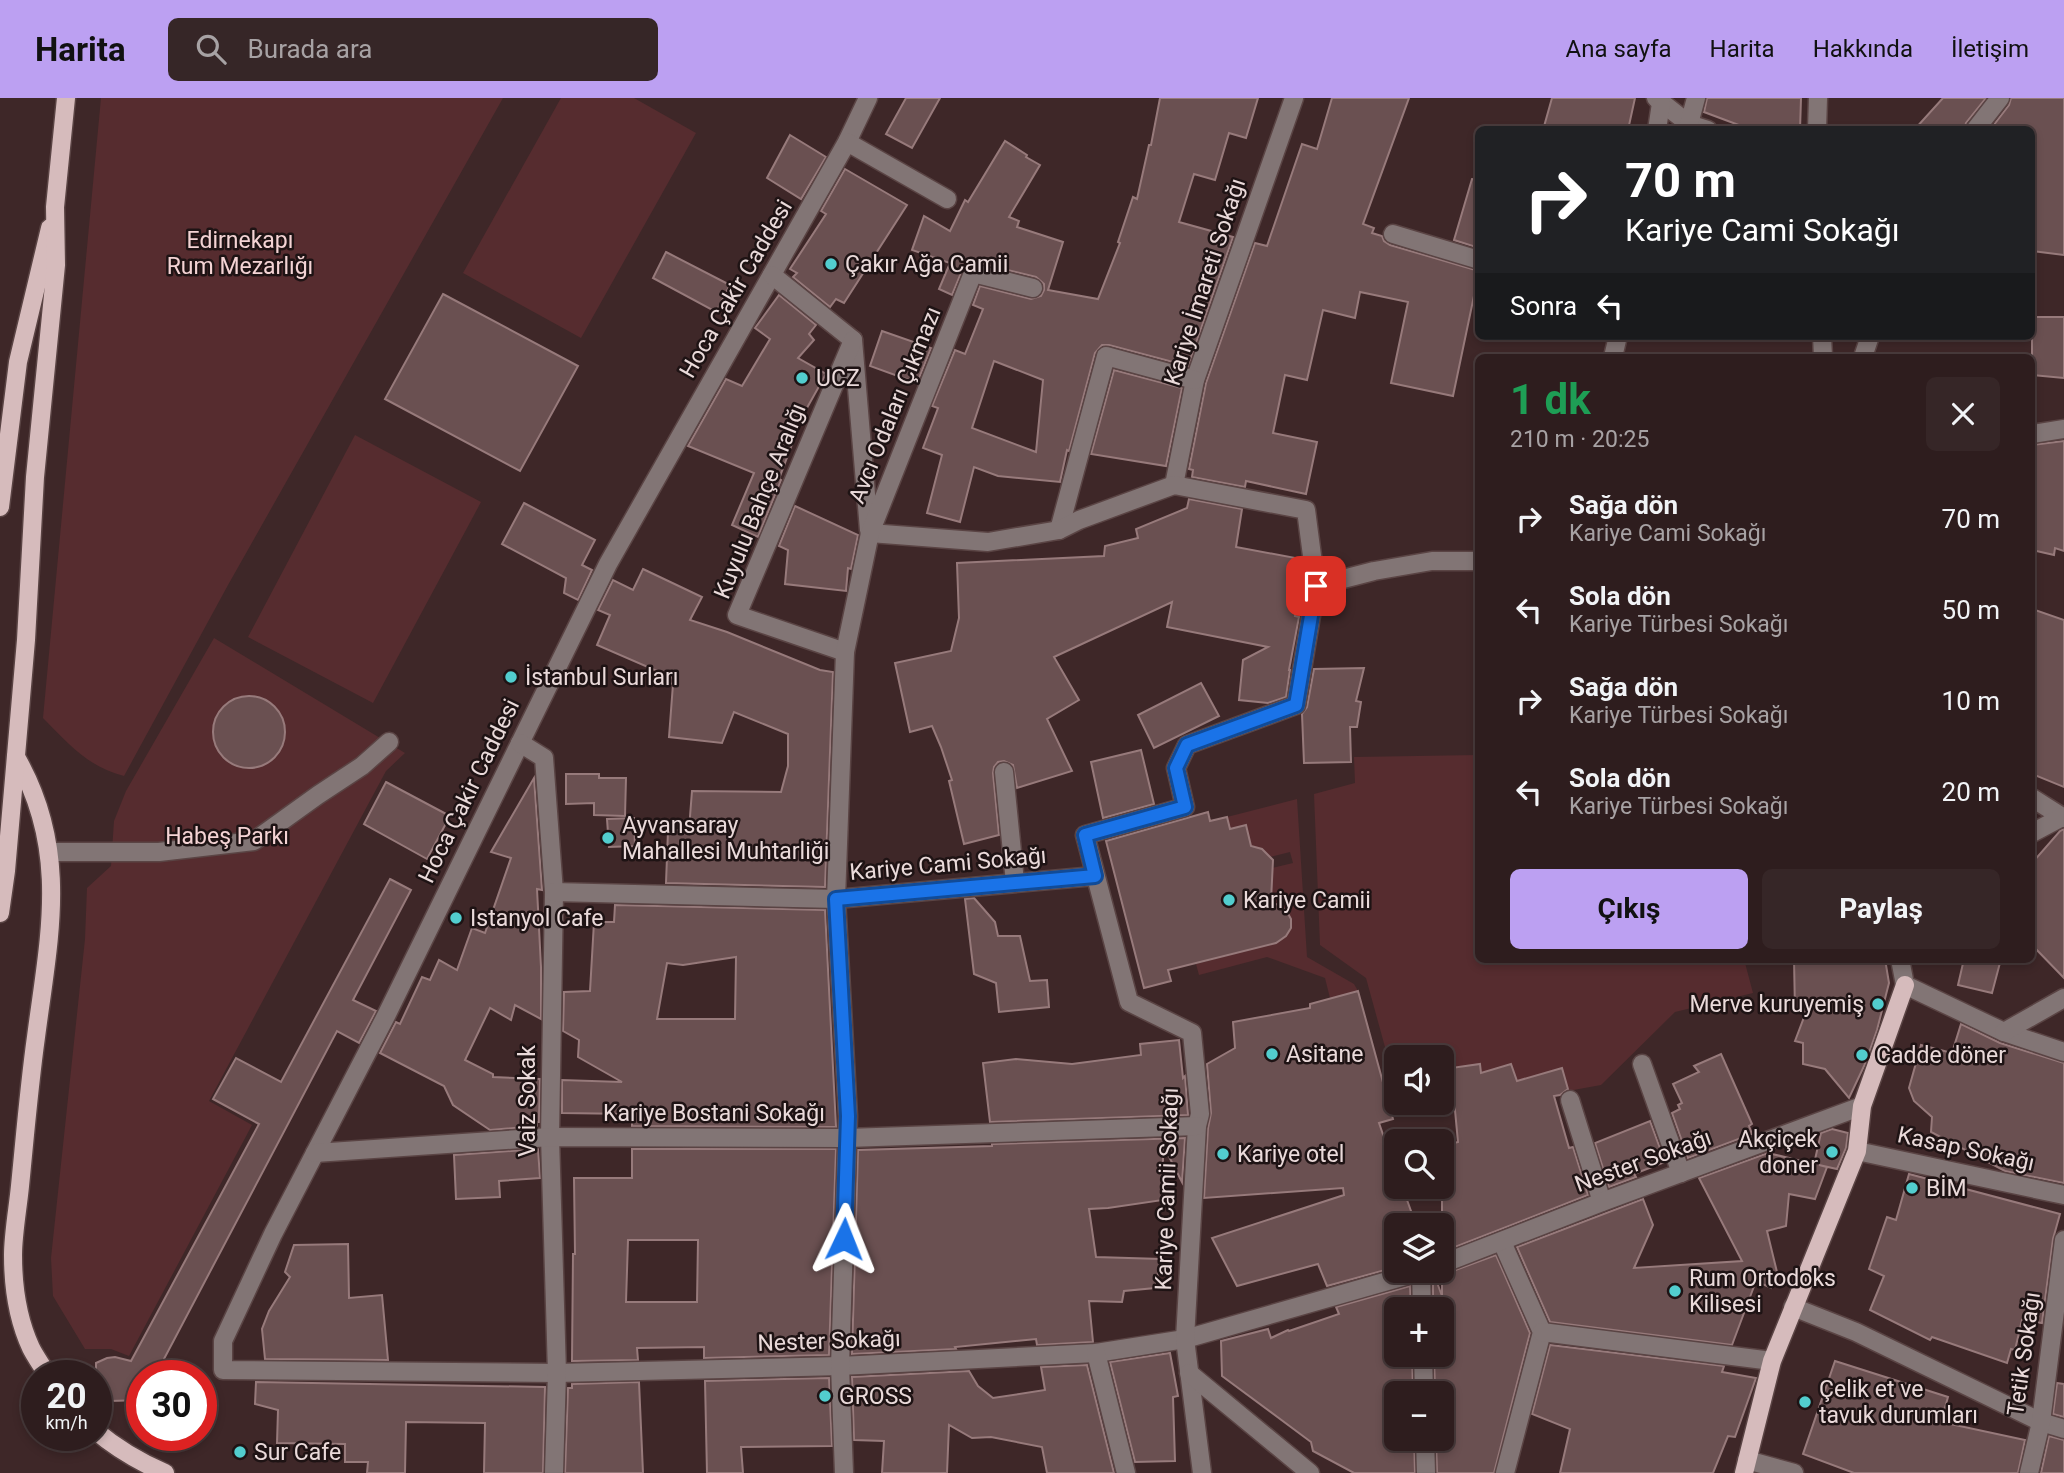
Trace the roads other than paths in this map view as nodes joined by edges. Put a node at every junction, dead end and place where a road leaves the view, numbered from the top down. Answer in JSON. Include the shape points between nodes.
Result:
{"nodes":[{"id":1,"x":66,"y":98,"type":"edge"},
{"id":2,"x":868,"y":98,"type":"edge"},
{"id":3,"x":1294,"y":98,"type":"edge"},
{"id":4,"x":1696,"y":98,"type":"edge"},
{"id":5,"x":1818,"y":98,"type":"edge"},
{"id":6,"x":2000,"y":98,"type":"edge"},
{"id":7,"x":1659,"y":101,"type":"edge"},
{"id":8,"x":1689,"y":124,"type":"junction"},
{"id":9,"x":1657,"y":126,"type":"edge"},
{"id":10,"x":1695,"y":126,"type":"edge"},
{"id":11,"x":1817,"y":126,"type":"edge"},
{"id":12,"x":1978,"y":126,"type":"edge"},
{"id":13,"x":848,"y":142,"type":"junction"},
{"id":14,"x":947,"y":199,"type":"dead end"},
{"id":15,"x":55,"y":207,"type":"junction"},
{"id":16,"x":1393,"y":234,"type":"dead end"},
{"id":17,"x":1475,"y":259,"type":"edge"},
{"id":18,"x":772,"y":275,"type":"junction"},
{"id":19,"x":1033,"y":288,"type":"dead end"},
{"id":20,"x":853,"y":340,"type":"junction"},
{"id":21,"x":1195,"y":380,"type":"junction"},
{"id":22,"x":2064,"y":429,"type":"edge"},
{"id":23,"x":2035,"y":434,"type":"edge"},
{"id":24,"x":1174,"y":485,"type":"junction"},
{"id":25,"x":0,"y":507,"type":"edge"},
{"id":26,"x":1059,"y":530,"type":"junction"},
{"id":27,"x":870,"y":533,"type":"junction"},
{"id":28,"x":1475,"y":561,"type":"edge"},
{"id":29,"x":1316,"y":586,"type":"junction"},
{"id":30,"x":845,"y":652,"type":"junction"},
{"id":31,"x":389,"y":742,"type":"dead end"},
{"id":32,"x":520,"y":743,"type":"junction"},
{"id":33,"x":16,"y":757,"type":"junction"},
{"id":34,"x":1004,"y":772,"type":"dead end"},
{"id":35,"x":2035,"y":800,"type":"edge"},
{"id":36,"x":2063,"y":818,"type":"edge"},
{"id":37,"x":2035,"y":832,"type":"edge"},
{"id":38,"x":50,"y":852,"type":"junction"},
{"id":39,"x":1095,"y":876,"type":"junction"},
{"id":40,"x":1015,"y":883,"type":"junction"},
{"id":41,"x":554,"y":892,"type":"junction"},
{"id":42,"x":836,"y":899,"type":"junction"},
{"id":43,"x":0,"y":913,"type":"edge"},
{"id":44,"x":1901,"y":963,"type":"edge"},
{"id":45,"x":1905,"y":985,"type":"junction"},
{"id":46,"x":2064,"y":998,"type":"edge"},
{"id":47,"x":2004,"y":1032,"type":"junction"},
{"id":48,"x":2064,"y":1052,"type":"edge"},
{"id":49,"x":1642,"y":1064,"type":"dead end"},
{"id":50,"x":1570,"y":1100,"type":"dead end"},
{"id":51,"x":1862,"y":1106,"type":"junction"},
{"id":52,"x":1197,"y":1126,"type":"junction"},
{"id":53,"x":550,"y":1136,"type":"junction"},
{"id":54,"x":847,"y":1138,"type":"junction"},
{"id":55,"x":1857,"y":1151,"type":"junction"},
{"id":56,"x":315,"y":1153,"type":"junction"},
{"id":57,"x":1681,"y":1173,"type":"junction"},
{"id":58,"x":2064,"y":1195,"type":"edge"},
{"id":59,"x":1602,"y":1202,"type":"junction"},
{"id":60,"x":2064,"y":1240,"type":"edge"},
{"id":61,"x":1502,"y":1242,"type":"junction"},
{"id":62,"x":1454,"y":1260,"type":"edge"},
{"id":63,"x":1384,"y":1282,"type":"edge"},
{"id":64,"x":1793,"y":1307,"type":"junction"},
{"id":65,"x":1542,"y":1332,"type":"junction"},
{"id":66,"x":1185,"y":1339,"type":"junction"},
{"id":67,"x":1096,"y":1353,"type":"junction"},
{"id":68,"x":38,"y":1360,"type":"edge"},
{"id":69,"x":1772,"y":1361,"type":"junction"},
{"id":70,"x":840,"y":1366,"type":"junction"},
{"id":71,"x":223,"y":1370,"type":"joint"},
{"id":72,"x":557,"y":1373,"type":"junction"},
{"id":73,"x":1189,"y":1373,"type":"junction"},
{"id":74,"x":2041,"y":1422,"type":"junction"},
{"id":75,"x":2064,"y":1429,"type":"edge"},
{"id":76,"x":112,"y":1444,"type":"edge"},
{"id":77,"x":1425,"y":1451,"type":"edge"},
{"id":78,"x":1745,"y":1466,"type":"edge"},
{"id":79,"x":165,"y":1473,"type":"edge"},
{"id":80,"x":554,"y":1473,"type":"edge"},
{"id":81,"x":844,"y":1473,"type":"edge"},
{"id":82,"x":1126,"y":1473,"type":"edge"},
{"id":83,"x":1202,"y":1473,"type":"edge"},
{"id":84,"x":1310,"y":1473,"type":"edge"},
{"id":85,"x":1426,"y":1473,"type":"edge"},
{"id":86,"x":1505,"y":1473,"type":"edge"},
{"id":87,"x":1794,"y":1473,"type":"edge"},
{"id":88,"x":2029,"y":1473,"type":"edge"}],
"edges":[{"from":1,"to":15,"type":"main road"},
{"from":2,"to":13,"type":"street","name":"Hoca Çakir Caddesi"},
{"from":3,"to":21,"type":"street","name":"Kariye İmareti Sokağı"},
{"from":4,"to":8,"type":"street"},
{"from":5,"to":11,"type":"street"},
{"from":6,"to":12,"type":"street"},
{"from":7,"to":8,"type":"street"},
{"from":7,"to":9,"type":"street"},
{"from":8,"to":10,"type":"street"},
{"from":13,"to":14,"type":"street"},
{"from":13,"to":18,"type":"street","name":"Hoca Çakir Caddesi"},
{"from":15,"to":25,"type":"main road","via":[[18,362]]},
{"from":15,"to":33,"type":"main road","via":[[56,265],[35,477]]},
{"from":16,"to":17,"type":"street"},
{"from":18,"to":20,"type":"street"},
{"from":18,"to":32,"type":"street","name":"Hoca Çakir Caddesi","via":[[608,564]]},
{"from":19,"to":27,"type":"street","name":"Avcı Odaları Çıkmazı","via":[[973,273]]},
{"from":20,"to":27,"type":"street"},
{"from":20,"to":30,"type":"street","name":"Kuyulu Bahçe Aralığı","via":[[737,615]]},
{"from":21,"to":24,"type":"street","name":"Kariye İmareti Sokağı"},
{"from":21,"to":26,"type":"street","via":[[1106,355]]},
{"from":22,"to":23,"type":"street"},
{"from":24,"to":26,"type":"street"},
{"from":24,"to":29,"type":"street","via":[[1306,510]]},
{"from":26,"to":27,"type":"street","via":[[988,542]]},
{"from":27,"to":30,"type":"street"},
{"from":28,"to":29,"type":"street","via":[[1432,561]]},
{"from":29,"to":39,"type":"street","via":[[1296,705],[1187,745],[1176,768],[1185,807],[1085,835]]},
{"from":30,"to":42,"type":"street"},
{"from":31,"to":38,"type":"street","via":[[254,841],[159,852]]},
{"from":32,"to":41,"type":"street","name":"Vaiz Sokak","via":[[544,758]]},
{"from":32,"to":56,"type":"street","name":"Hoca Çakir Caddesi"},
{"from":33,"to":38,"type":"main road","via":[[40,812]]},
{"from":33,"to":43,"type":"main road"},
{"from":34,"to":40,"type":"street"},
{"from":35,"to":36,"type":"street"},
{"from":36,"to":37,"type":"street"},
{"from":38,"to":68,"type":"main road","via":[[49,935],[13,1252],[23,1326]]},
{"from":39,"to":40,"type":"street","name":"Kariye Cami Sokağı"},
{"from":39,"to":52,"type":"street","name":"Kariye Camii Sokağı","via":[[1129,1002],[1192,1033],[1200,1114]]},
{"from":40,"to":42,"type":"street","name":"Kariye Cami Sokağı"},
{"from":41,"to":42,"type":"street","name":"Kariye Cami Sokağı"},
{"from":41,"to":53,"type":"street","name":"Vaiz Sokak"},
{"from":42,"to":54,"type":"street"},
{"from":44,"to":45,"type":"street"},
{"from":45,"to":47,"type":"street"},
{"from":45,"to":51,"type":"main road"},
{"from":46,"to":47,"type":"street"},
{"from":47,"to":48,"type":"street"},
{"from":49,"to":57,"type":"street"},
{"from":50,"to":59,"type":"street"},
{"from":51,"to":55,"type":"main road"},
{"from":51,"to":57,"type":"street","name":"Nester Sokağı"},
{"from":52,"to":54,"type":"street","name":"Kariye Bostani Sokağı"},
{"from":52,"to":66,"type":"street","name":"Kariye Camii Sokağı"},
{"from":53,"to":54,"type":"street","name":"Kariye Bostani Sokağı"},
{"from":53,"to":56,"type":"street","name":"Kariye Bostani Sokağı"},
{"from":53,"to":72,"type":"street","name":"Vaiz Sokak"},
{"from":54,"to":70,"type":"street"},
{"from":55,"to":58,"type":"street","name":"Kasap Sokağı"},
{"from":55,"to":64,"type":"main road"},
{"from":56,"to":71,"type":"street","name":"Hoca Çakir Caddesi","via":[[223,1340]]},
{"from":57,"to":59,"type":"street","name":"Nester Sokağı"},
{"from":59,"to":61,"type":"street","name":"Nester Sokağı"},
{"from":60,"to":74,"type":"street","name":"Tetik Sokağı"},
{"from":61,"to":62,"type":"street","name":"Nester Sokağı"},
{"from":61,"to":65,"type":"street"},
{"from":63,"to":66,"type":"street","name":"Nester Sokağı"},
{"from":64,"to":69,"type":"main road"},
{"from":64,"to":74,"type":"street","via":[[1856,1332]]},
{"from":65,"to":69,"type":"street"},
{"from":65,"to":86,"type":"street"},
{"from":66,"to":67,"type":"street","name":"Nester Sokağı"},
{"from":66,"to":73,"type":"street","name":"Kariye Camii Sokağı"},
{"from":67,"to":70,"type":"street","name":"Nester Sokağı"},
{"from":67,"to":82,"type":"street"},
{"from":69,"to":78,"type":"main road"},
{"from":70,"to":72,"type":"street","name":"Nester Sokağı"},
{"from":70,"to":81,"type":"street"},
{"from":71,"to":72,"type":"street","name":"Nester Sokağı"},
{"from":72,"to":80,"type":"street","name":"Vaiz Sokak"},
{"from":73,"to":83,"type":"street","name":"Kariye Camii Sokağı"},
{"from":73,"to":84,"type":"street"},
{"from":74,"to":75,"type":"street"},
{"from":74,"to":88,"type":"street","name":"Tetik Sokağı"},
{"from":76,"to":79,"type":"main road"},
{"from":77,"to":85,"type":"street"},
{"from":78,"to":87,"type":"street"}]}
